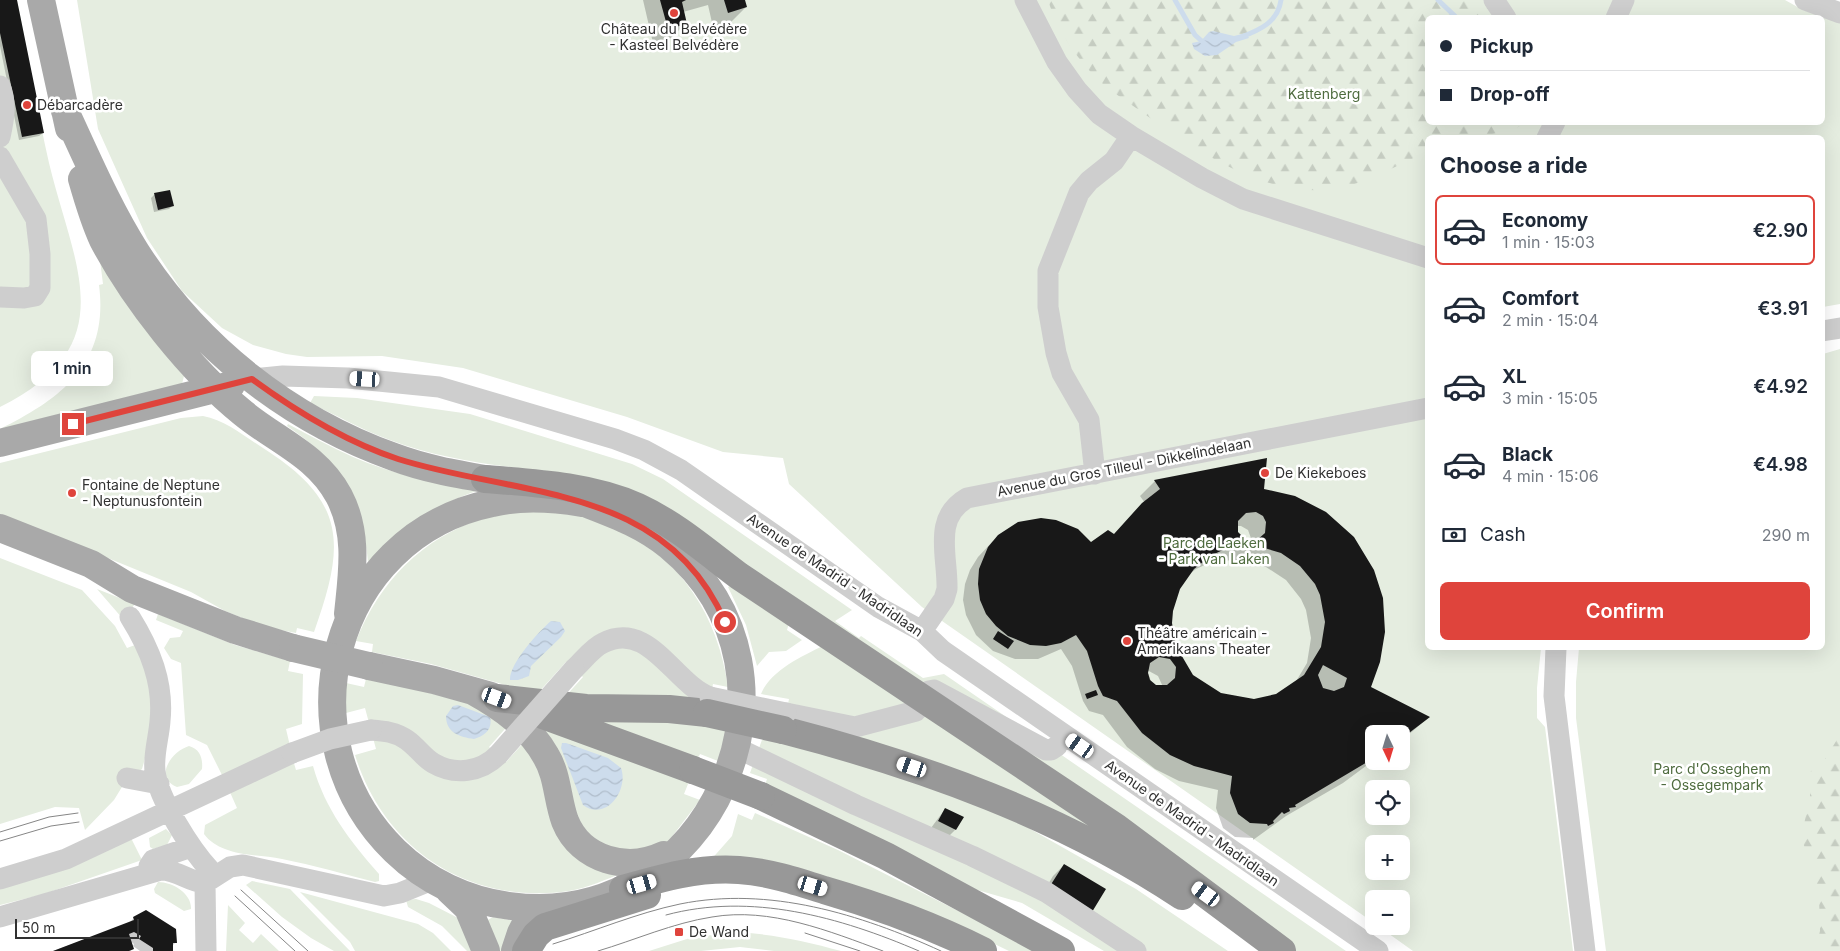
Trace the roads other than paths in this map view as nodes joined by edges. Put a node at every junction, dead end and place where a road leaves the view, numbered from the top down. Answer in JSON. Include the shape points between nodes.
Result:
{"nodes":[{"id":1,"x":41,"y":0,"type":"edge"},
{"id":2,"x":1025,"y":0,"type":"edge"},
{"id":3,"x":1494,"y":0,"type":"edge"},
{"id":4,"x":1624,"y":0,"type":"edge"},
{"id":5,"x":1805,"y":0,"type":"edge"},
{"id":6,"x":1840,"y":12,"type":"edge"},
{"id":7,"x":1504,"y":15,"type":"edge"},
{"id":8,"x":1617,"y":15,"type":"edge"},
{"id":9,"x":0,"y":86,"type":"edge"},
{"id":10,"x":65,"y":111,"type":"junction"},
{"id":11,"x":1131,"y":136,"type":"junction"},
{"id":12,"x":0,"y":137,"type":"edge"},
{"id":13,"x":0,"y":157,"type":"edge"},
{"id":14,"x":1425,"y":257,"type":"edge"},
{"id":15,"x":0,"y":297,"type":"edge"},
{"id":16,"x":1840,"y":328,"type":"edge"},
{"id":17,"x":1825,"y":330,"type":"edge"},
{"id":18,"x":252,"y":379,"type":"junction"},
{"id":19,"x":217,"y":389,"type":"junction"},
{"id":20,"x":1425,"y":409,"type":"edge"},
{"id":21,"x":0,"y":443,"type":"edge"},
{"id":22,"x":1095,"y":474,"type":"junction"},
{"id":23,"x":485,"y":479,"type":"junction"},
{"id":24,"x":586,"y":504,"type":"junction"},
{"id":25,"x":0,"y":528,"type":"edge"},
{"id":26,"x":671,"y":548,"type":"junction"},
{"id":27,"x":739,"y":576,"type":"junction"},
{"id":28,"x":131,"y":617,"type":"dead end"},
{"id":29,"x":347,"y":623,"type":"junction"},
{"id":30,"x":922,"y":630,"type":"junction"},
{"id":31,"x":1556,"y":650,"type":"edge"},
{"id":32,"x":485,"y":694,"type":"junction"},
{"id":33,"x":924,"y":699,"type":"junction"},
{"id":34,"x":708,"y":705,"type":"junction"},
{"id":35,"x":784,"y":722,"type":"junction"},
{"id":36,"x":1056,"y":746,"type":"dead end"},
{"id":37,"x":737,"y":748,"type":"junction"},
{"id":38,"x":127,"y":778,"type":"dead end"},
{"id":39,"x":159,"y":784,"type":"junction"},
{"id":40,"x":171,"y":810,"type":"junction"},
{"id":41,"x":695,"y":834,"type":"junction"},
{"id":42,"x":191,"y":847,"type":"junction"},
{"id":43,"x":148,"y":866,"type":"dead end"},
{"id":44,"x":208,"y":876,"type":"junction"},
{"id":45,"x":0,"y":879,"type":"edge"},
{"id":46,"x":439,"y":884,"type":"junction"},
{"id":47,"x":623,"y":889,"type":"junction"},
{"id":48,"x":825,"y":890,"type":"junction"},
{"id":49,"x":534,"y":908,"type":"junction"},
{"id":50,"x":0,"y":917,"type":"edge"},
{"id":51,"x":206,"y":951,"type":"edge"},
{"id":52,"x":486,"y":951,"type":"edge"},
{"id":53,"x":515,"y":951,"type":"edge"},
{"id":54,"x":526,"y":951,"type":"edge"},
{"id":55,"x":983,"y":951,"type":"edge"},
{"id":56,"x":1061,"y":951,"type":"edge"},
{"id":57,"x":1136,"y":951,"type":"edge"},
{"id":58,"x":1265,"y":951,"type":"edge"},
{"id":59,"x":1282,"y":951,"type":"edge"},
{"id":60,"x":1378,"y":951,"type":"edge"},
{"id":61,"x":1585,"y":951,"type":"edge"}],
"edges":[{"from":1,"to":10,"type":"main road"},
{"from":2,"to":11,"type":"street","via":[[1057,62],[1076,90],[1099,114]]},
{"from":3,"to":7,"type":"street"},
{"from":4,"to":8,"type":"street"},
{"from":5,"to":6,"type":"street"},
{"from":9,"to":12,"type":"street","via":[[4,96],[4,119]]},
{"from":10,"to":18,"type":"main road","via":[[135,251],[201,335]]},
{"from":10,"to":19,"type":"main road","via":[[88,200],[103,240],[145,304]]},
{"from":11,"to":14,"type":"street","via":[[1243,199]]},
{"from":11,"to":22,"type":"street","via":[[1114,161],[1079,193],[1048,271],[1048,307],[1056,353],[1062,373],[1089,420]]},
{"from":13,"to":15,"type":"street","via":[[36,219],[40,288],[35,296]]},
{"from":16,"to":17,"type":"street"},
{"from":18,"to":19,"type":"main road"},
{"from":18,"to":23,"type":"main road","via":[[299,413],[357,442],[424,466]]},
{"from":18,"to":30,"type":"street","name":"Avenue de Madrid - Madridlaan","via":[[283,376],[348,378],[439,387],[638,447],[671,463],[869,601]]},
{"from":19,"to":21,"type":"main road"},
{"from":19,"to":29,"type":"main road","via":[[244,414],[311,460],[339,497],[350,525],[354,557]]},
{"from":20,"to":22,"type":"street","name":"Avenue du Gros Tilleul - Dikkelindelaan"},
{"from":22,"to":30,"type":"street","name":"Avenue du Gros Tilleul - Dikkelindelaan","via":[[975,496],[953,508],[944,530],[947,589],[944,599]]},
{"from":23,"to":24,"type":"main road","via":[[546,491]]},
{"from":23,"to":27,"type":"highway","via":[[584,491],[630,504],[664,522]]},
{"from":24,"to":26,"type":"main road","via":[[631,521]]},
{"from":24,"to":29,"type":"main road","via":[[554,498],[522,498],[459,513],[430,527],[381,569],[362,594]]},
{"from":25,"to":32,"type":"main road","bridge":true,"via":[[91,564],[132,589],[235,630],[293,648]]},
{"from":26,"to":27,"type":"highway","via":[[698,555]]},
{"from":26,"to":37,"type":"main road","via":[[706,587],[730,634],[742,685],[742,717]]},
{"from":27,"to":33,"type":"highway"},
{"from":28,"to":39,"type":"street","via":[[156,674],[161,720],[155,766]]},
{"from":29,"to":46,"type":"main road","via":[[331,687],[331,719],[347,783],[382,838],[405,861]]},
{"from":30,"to":60,"type":"street","name":"Avenue de Madrid - Madridlaan","via":[[943,651]]},
{"from":31,"to":61,"type":"street","via":[[1554,696]]},
{"from":32,"to":34,"type":"highway","via":[[586,708],[669,709]]},
{"from":32,"to":41,"type":"main road","via":[[535,740],[553,770],[568,828],[588,850],[613,862],[638,864],[652,861]]},
{"from":32,"to":56,"type":"highway","bridge":true,"via":[[761,796],[886,856]]},
{"from":33,"to":35,"type":"street","via":[[916,711],[861,726]]},
{"from":33,"to":36,"type":"street","via":[[929,691],[934,690],[1046,750]]},
{"from":33,"to":59,"type":"highway","via":[[1117,828]]},
{"from":34,"to":35,"type":"highway","bridge":true},
{"from":34,"to":40,"type":"street","bridge":true,"via":[[698,691],[651,648],[626,639],[602,643],[484,766],[454,770],[433,763],[398,734],[371,730],[330,739],[292,753]]},
{"from":35,"to":58,"type":"highway","via":[[947,780],[1036,816],[1172,889]]},
{"from":37,"to":41,"type":"main road","via":[[721,794]]},
{"from":37,"to":57,"type":"street","via":[[1046,892]]},
{"from":38,"to":39,"type":"street"},
{"from":39,"to":40,"type":"street"},
{"from":40,"to":42,"type":"street"},
{"from":40,"to":45,"type":"street","via":[[66,859]]},
{"from":41,"to":47,"type":"main road","via":[[662,865]]},
{"from":42,"to":43,"type":"street","via":[[153,860]]},
{"from":42,"to":44,"type":"street"},
{"from":44,"to":46,"type":"street","via":[[244,865],[384,896]]},
{"from":44,"to":50,"type":"street","via":[[192,881],[173,871],[161,870]]},
{"from":44,"to":51,"type":"street"},
{"from":46,"to":49,"type":"main road","via":[[489,903]]},
{"from":46,"to":52,"type":"main road","via":[[468,908]]},
{"from":47,"to":48,"type":"highway","via":[[684,874],[738,870],[778,876]]},
{"from":47,"to":49,"type":"main road","via":[[580,904]]},
{"from":48,"to":54,"type":"highway","via":[[741,881],[673,887],[545,927]]},
{"from":48,"to":55,"type":"highway","via":[[892,911]]},
{"from":49,"to":53,"type":"main road"}]}
